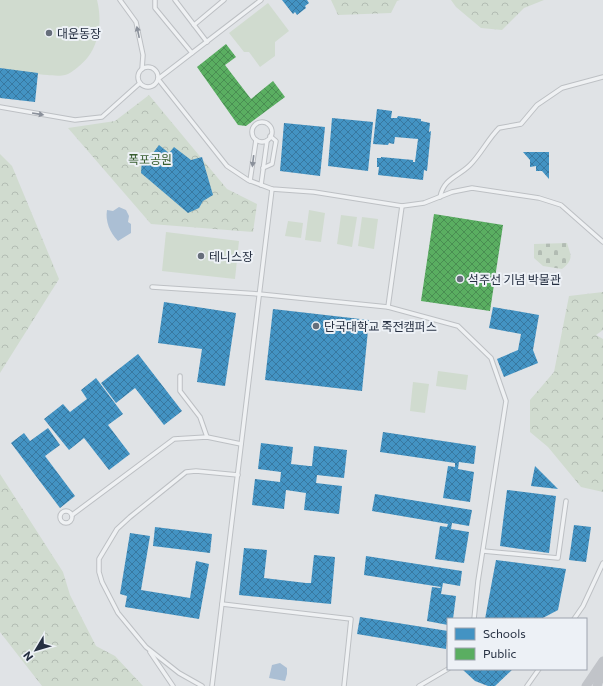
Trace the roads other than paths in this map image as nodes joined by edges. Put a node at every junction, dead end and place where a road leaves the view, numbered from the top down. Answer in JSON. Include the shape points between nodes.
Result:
{"nodes":[{"id":1,"x":120,"y":0,"type":"edge"},
{"id":2,"x":155,"y":0,"type":"edge"},
{"id":3,"x":175,"y":0,"type":"edge"},
{"id":4,"x":224,"y":0,"type":"edge"},
{"id":5,"x":254,"y":0,"type":"edge"},
{"id":6,"x":261,"y":0,"type":"edge"},
{"id":7,"x":257,"y":4,"type":"junction"},
{"id":8,"x":194,"y":25,"type":"junction"},
{"id":9,"x":207,"y":42,"type":"junction"},
{"id":10,"x":192,"y":53,"type":"junction"},
{"id":11,"x":142,"y":69,"type":"junction"},
{"id":12,"x":603,"y":77,"type":"edge"},
{"id":13,"x":158,"y":79,"type":"junction"},
{"id":14,"x":140,"y":83,"type":"junction"},
{"id":15,"x":0,"y":107,"type":"edge"},
{"id":16,"x":270,"y":136,"type":"junction"},
{"id":17,"x":256,"y":140,"type":"junction"},
{"id":18,"x":267,"y":140,"type":"junction"},
{"id":19,"x":263,"y":168,"type":"junction"},
{"id":20,"x":250,"y":181,"type":"junction"},
{"id":21,"x":261,"y":185,"type":"junction"},
{"id":22,"x":272,"y":189,"type":"junction"},
{"id":23,"x":440,"y":197,"type":"junction"},
{"id":24,"x":402,"y":206,"type":"junction"},
{"id":25,"x":603,"y":242,"type":"edge"},
{"id":26,"x":152,"y":287,"type":"dead end"},
{"id":27,"x":260,"y":294,"type":"junction"},
{"id":28,"x":388,"y":307,"type":"junction"},
{"id":29,"x":180,"y":376,"type":"dead end"},
{"id":30,"x":207,"y":437,"type":"junction"},
{"id":31,"x":241,"y":444,"type":"junction"},
{"id":32,"x":238,"y":475,"type":"junction"},
{"id":33,"x":566,"y":501,"type":"dead end"},
{"id":34,"x":72,"y":515,"type":"dead end"},
{"id":35,"x":482,"y":551,"type":"junction"},
{"id":36,"x":603,"y":563,"type":"edge"},
{"id":37,"x":222,"y":604,"type":"junction"},
{"id":38,"x":474,"y":618,"type":"edge"},
{"id":39,"x":575,"y":618,"type":"edge"},
{"id":40,"x":146,"y":647,"type":"junction"},
{"id":41,"x":603,"y":661,"type":"edge"},
{"id":42,"x":603,"y":668,"type":"edge"},
{"id":43,"x":447,"y":670,"type":"edge"},
{"id":44,"x":538,"y":670,"type":"edge"},
{"id":45,"x":173,"y":686,"type":"edge"},
{"id":46,"x":202,"y":686,"type":"edge"},
{"id":47,"x":212,"y":686,"type":"edge"},
{"id":48,"x":344,"y":686,"type":"edge"},
{"id":49,"x":419,"y":686,"type":"edge"},
{"id":50,"x":527,"y":686,"type":"edge"},
{"id":51,"x":586,"y":686,"type":"edge"},
{"id":52,"x":597,"y":686,"type":"edge"}],
"edges":[{"from":11,"to":1,"type":"lane","one_way":true,"via":[[143,55],[136,22]]},
{"from":2,"to":10,"type":"lane","via":[[155,8]]},
{"from":3,"to":8,"type":"lane"},
{"from":4,"to":8,"type":"lane"},
{"from":5,"to":7,"type":"lane"},
{"from":6,"to":7,"type":"lane"},
{"from":7,"to":9,"type":"lane"},
{"from":8,"to":9,"type":"lane"},
{"from":9,"to":10,"type":"lane"},
{"from":10,"to":13,"type":"lane"},
{"from":11,"to":13,"type":"lane","via":[[152,68]]},
{"from":11,"to":14,"type":"lane","via":[[139,74]]},
{"from":12,"to":23,"type":"lane","via":[[562,88],[536,105],[521,124],[499,128],[470,165],[442,188]]},
{"from":13,"to":14,"type":"lane","via":[[149,87]]},
{"from":13,"to":20,"type":"lane","via":[[227,166]]},
{"from":15,"to":14,"type":"lane","one_way":true,"via":[[75,120],[102,117]]},
{"from":16,"to":17,"type":"lane","via":[[268,124],[259,122],[252,128],[252,135]]},
{"from":16,"to":18,"type":"lane"},
{"from":16,"to":19,"type":"lane","via":[[276,141],[272,164]]},
{"from":17,"to":18,"type":"lane"},
{"from":17,"to":20,"type":"lane","one_way":true},
{"from":18,"to":19,"type":"lane"},
{"from":19,"to":21,"type":"lane"},
{"from":20,"to":21,"type":"lane"},
{"from":21,"to":22,"type":"lane"},
{"from":22,"to":24,"type":"lane","via":[[314,192]]},
{"from":22,"to":27,"type":"lane"},
{"from":23,"to":24,"type":"lane","via":[[424,203]]},
{"from":23,"to":25,"type":"lane","via":[[472,188],[540,198],[561,205]]},
{"from":24,"to":28,"type":"lane"},
{"from":26,"to":27,"type":"lane"},
{"from":27,"to":28,"type":"lane"},
{"from":27,"to":31,"type":"lane"},
{"from":28,"to":35,"type":"lane","via":[[458,326],[491,358],[506,401]]},
{"from":29,"to":30,"type":"lane","via":[[180,391],[200,417]]},
{"from":30,"to":31,"type":"lane"},
{"from":30,"to":34,"type":"lane","via":[[174,439]]},
{"from":31,"to":32,"type":"lane"},
{"from":32,"to":37,"type":"lane"},
{"from":32,"to":40,"type":"lane","via":[[186,472],[130,516],[117,530],[99,559],[102,582],[118,613]]},
{"from":33,"to":35,"type":"lane","via":[[558,558]]},
{"from":35,"to":38,"type":"lane"},
{"from":36,"to":39,"type":"lane"},
{"from":37,"to":47,"type":"lane"},
{"from":37,"to":48,"type":"lane","via":[[351,619]]},
{"from":40,"to":45,"type":"lane"},
{"from":40,"to":46,"type":"lane","via":[[179,673]]},
{"from":41,"to":51,"type":"main road"},
{"from":42,"to":52,"type":"main road"},
{"from":43,"to":49,"type":"lane"},
{"from":44,"to":50,"type":"lane"}]}
